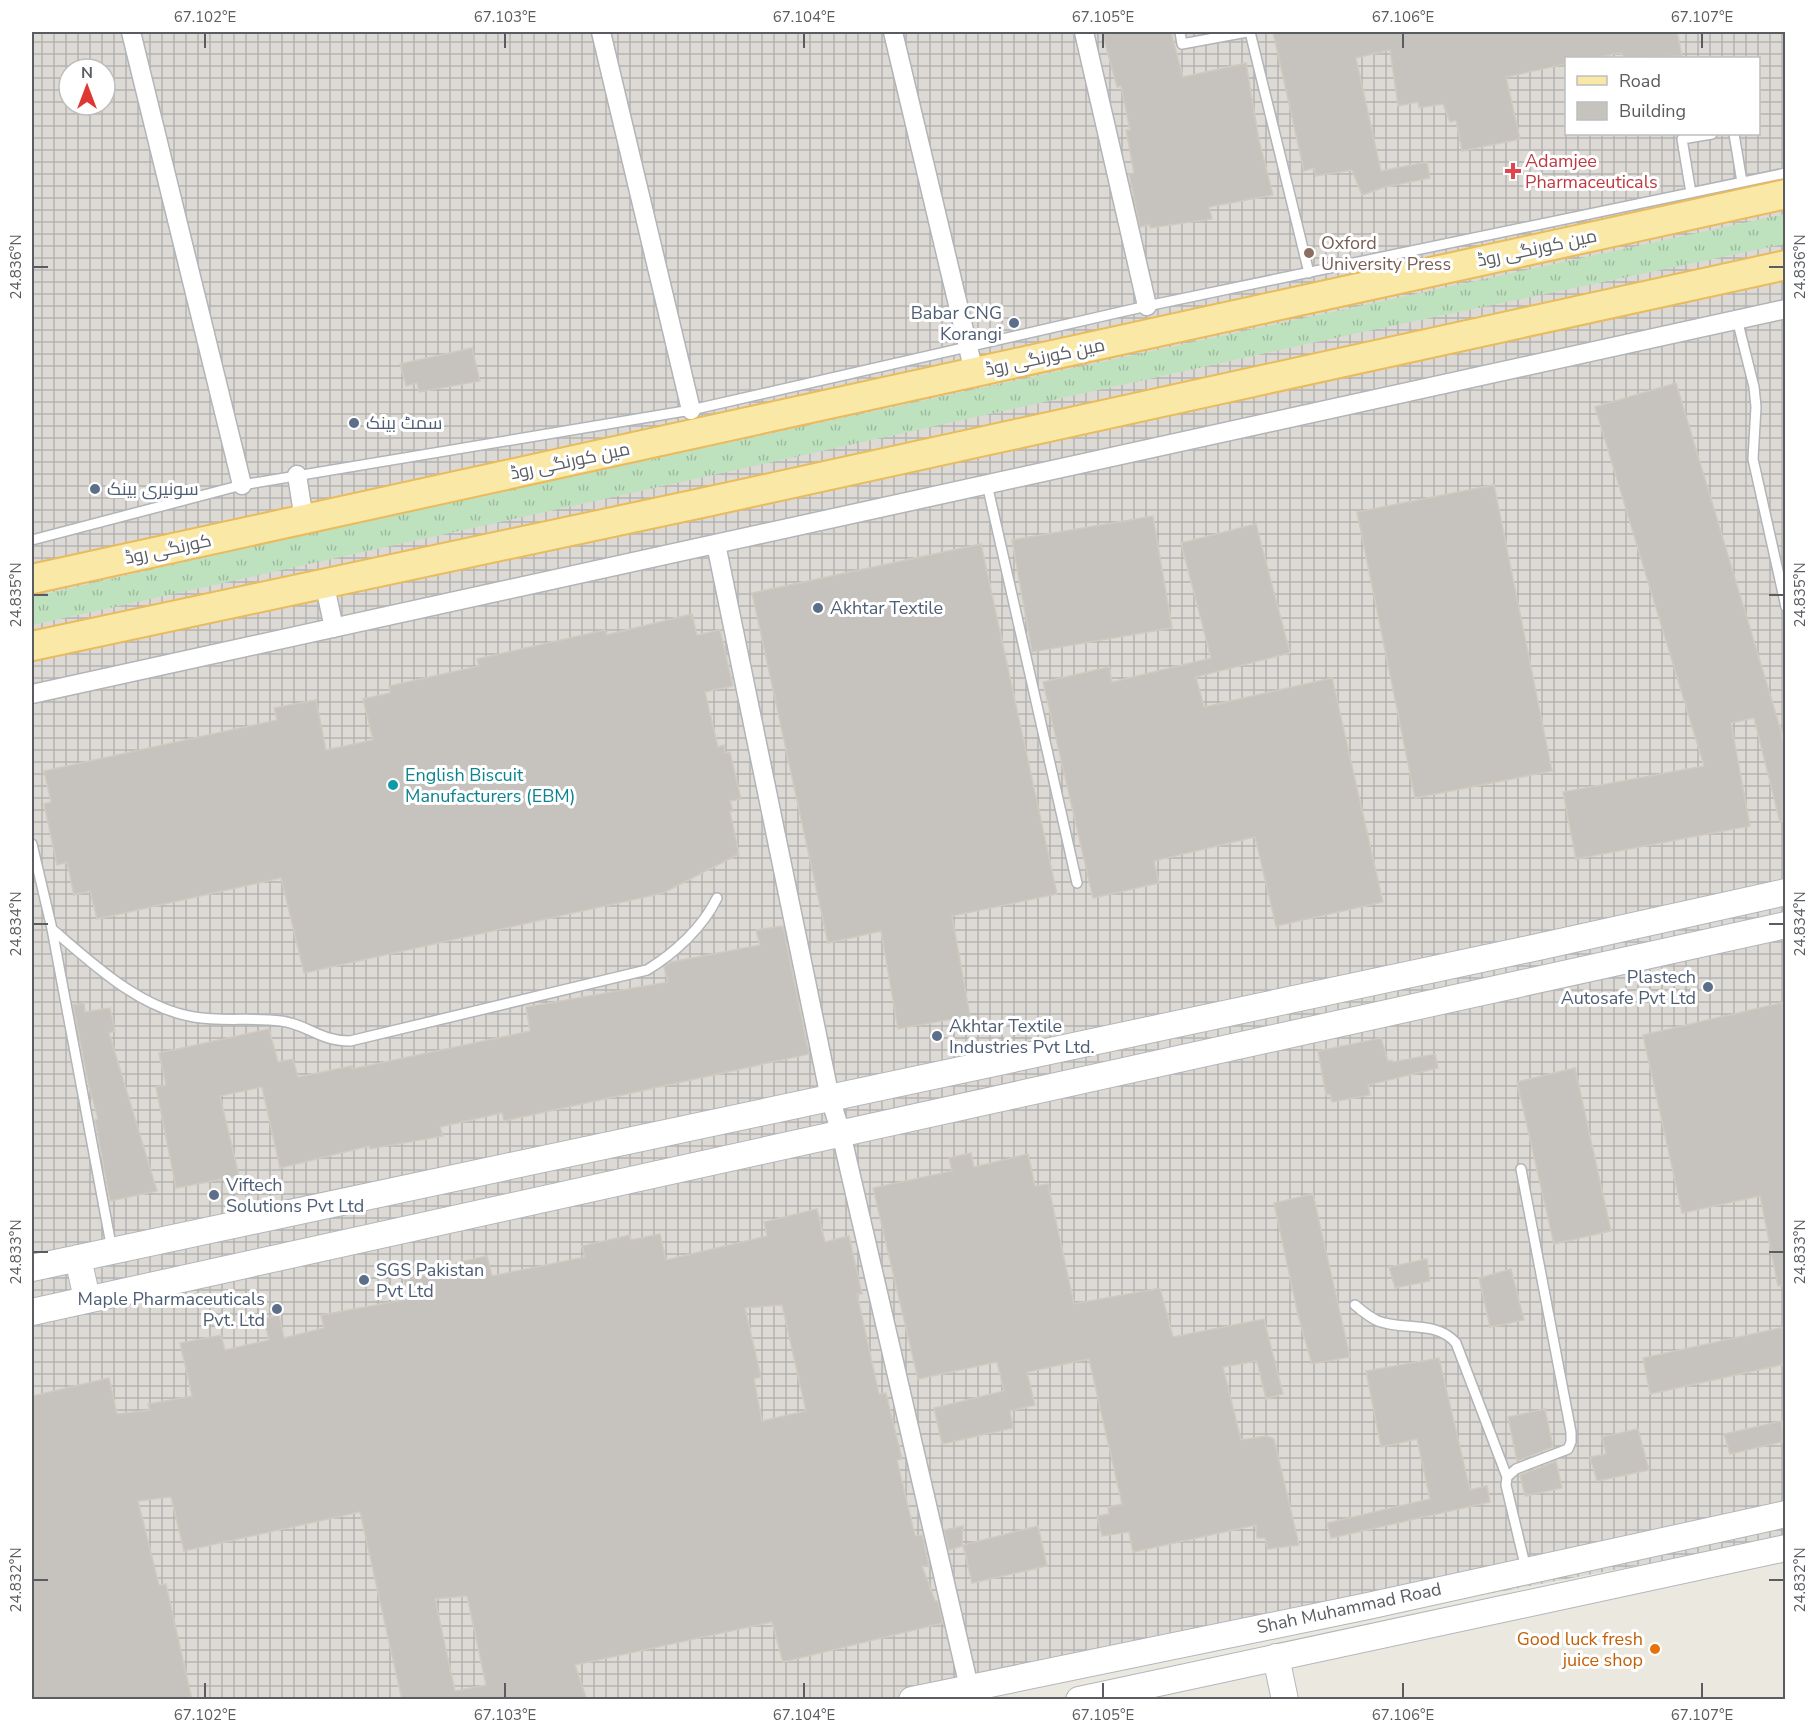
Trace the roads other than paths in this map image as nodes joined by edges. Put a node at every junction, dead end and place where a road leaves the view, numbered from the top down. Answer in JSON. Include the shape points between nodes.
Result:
{"nodes":[{"id":1,"x":131,"y":32,"type":"edge"},
{"id":2,"x":602,"y":32,"type":"edge"},
{"id":3,"x":892,"y":32,"type":"edge"},
{"id":4,"x":1084,"y":32,"type":"edge"},
{"id":5,"x":1180,"y":32,"type":"edge"},
{"id":6,"x":1249,"y":32,"type":"edge"},
{"id":7,"x":1706,"y":135,"type":"edge"},
{"id":8,"x":1734,"y":135,"type":"edge"},
{"id":9,"x":1785,"y":173,"type":"edge"},
{"id":10,"x":1742,"y":182,"type":"junction"},
{"id":11,"x":1691,"y":193,"type":"junction"},
{"id":12,"x":1785,"y":194,"type":"edge"},
{"id":13,"x":1785,"y":265,"type":"edge"},
{"id":14,"x":1309,"y":273,"type":"junction"},
{"id":15,"x":1147,"y":306,"type":"junction"},
{"id":16,"x":1785,"y":309,"type":"edge"},
{"id":17,"x":1737,"y":319,"type":"junction"},
{"id":18,"x":971,"y":360,"type":"junction"},
{"id":19,"x":691,"y":410,"type":"junction"},
{"id":20,"x":297,"y":475,"type":"junction"},
{"id":21,"x":987,"y":484,"type":"junction"},
{"id":22,"x":242,"y":485,"type":"junction"},
{"id":23,"x":304,"y":520,"type":"junction"},
{"id":24,"x":32,"y":540,"type":"edge"},
{"id":25,"x":716,"y":544,"type":"junction"},
{"id":26,"x":32,"y":579,"type":"edge"},
{"id":27,"x":324,"y":582,"type":"junction"},
{"id":28,"x":1785,"y":607,"type":"edge"},
{"id":29,"x":334,"y":628,"type":"junction"},
{"id":30,"x":32,"y":646,"type":"edge"},
{"id":31,"x":32,"y":694,"type":"edge"},
{"id":32,"x":32,"y":844,"type":"edge"},
{"id":33,"x":1077,"y":884,"type":"dead end"},
{"id":34,"x":1785,"y":892,"type":"edge"},
{"id":35,"x":717,"y":898,"type":"dead end"},
{"id":36,"x":1785,"y":925,"type":"edge"},
{"id":37,"x":52,"y":929,"type":"junction"},
{"id":38,"x":830,"y":1098,"type":"junction"},
{"id":39,"x":841,"y":1133,"type":"junction"},
{"id":40,"x":1521,"y":1169,"type":"dead end"},
{"id":41,"x":491,"y":1170,"type":"junction"},
{"id":42,"x":501,"y":1208,"type":"junction"},
{"id":43,"x":112,"y":1252,"type":"junction"},
{"id":44,"x":78,"y":1258,"type":"junction"},
{"id":45,"x":32,"y":1268,"type":"edge"},
{"id":46,"x":87,"y":1299,"type":"junction"},
{"id":47,"x":1355,"y":1305,"type":"dead end"},
{"id":48,"x":32,"y":1312,"type":"edge"},
{"id":49,"x":1507,"y":1477,"type":"junction"},
{"id":50,"x":1785,"y":1514,"type":"edge"},
{"id":51,"x":1785,"y":1548,"type":"edge"},
{"id":52,"x":1526,"y":1570,"type":"junction"},
{"id":53,"x":1348,"y":1610,"type":"junction"},
{"id":54,"x":1285,"y":1622,"type":"junction"},
{"id":55,"x":1355,"y":1641,"type":"junction"},
{"id":56,"x":1280,"y":1657,"type":"junction"},
{"id":57,"x":969,"y":1687,"type":"junction"},
{"id":58,"x":912,"y":1700,"type":"edge"},
{"id":59,"x":1079,"y":1700,"type":"edge"},
{"id":60,"x":1285,"y":1700,"type":"edge"}],
"edges":[{"from":1,"to":22,"type":"street"},
{"from":2,"to":19,"type":"street"},
{"from":3,"to":18,"type":"street"},
{"from":4,"to":15,"type":"street"},
{"from":5,"to":6,"type":"lane","via":[[1182,44]]},
{"from":6,"to":14,"type":"lane"},
{"from":7,"to":11,"type":"lane","via":[[1682,139]]},
{"from":8,"to":10,"type":"lane"},
{"from":9,"to":10,"type":"lane"},
{"from":10,"to":11,"type":"lane"},
{"from":11,"to":14,"type":"lane"},
{"from":12,"to":18,"type":"main road","name":"مین کورنگی روڈ"},
{"from":13,"to":27,"type":"main road"},
{"from":14,"to":15,"type":"lane"},
{"from":15,"to":18,"type":"lane"},
{"from":16,"to":17,"type":"street"},
{"from":17,"to":21,"type":"street"},
{"from":17,"to":28,"type":"lane","via":[[1754,387],[1753,459]]},
{"from":18,"to":19,"type":"lane"},
{"from":18,"to":23,"type":"main road","name":"مین کورنگی روڈ"},
{"from":19,"to":20,"type":"lane"},
{"from":20,"to":22,"type":"lane"},
{"from":20,"to":23,"type":"street"},
{"from":21,"to":25,"type":"street"},
{"from":21,"to":33,"type":"lane"},
{"from":22,"to":24,"type":"lane"},
{"from":23,"to":26,"type":"main road","name":"کورنگی روڈ"},
{"from":25,"to":29,"type":"street"},
{"from":25,"to":38,"type":"street"},
{"from":27,"to":29,"type":"street"},
{"from":27,"to":30,"type":"main road"},
{"from":29,"to":31,"type":"street"},
{"from":32,"to":37,"type":"lane"},
{"from":34,"to":38,"type":"street"},
{"from":35,"to":37,"type":"lane","via":[[708,916],[662,961],[647,970],[350,1041],[319,1037],[282,1021],[195,1017],[166,1010],[136,994]]},
{"from":36,"to":39,"type":"street"},
{"from":37,"to":43,"type":"lane"},
{"from":38,"to":39,"type":"street"},
{"from":38,"to":41,"type":"street"},
{"from":39,"to":42,"type":"street"},
{"from":39,"to":57,"type":"street"},
{"from":40,"to":49,"type":"lane","via":[[1571,1443],[1568,1449],[1516,1469]]},
{"from":41,"to":42,"type":"street"},
{"from":41,"to":43,"type":"street"},
{"from":42,"to":46,"type":"street"},
{"from":43,"to":44,"type":"street"},
{"from":44,"to":45,"type":"street"},
{"from":44,"to":46,"type":"street"},
{"from":46,"to":48,"type":"street"},
{"from":47,"to":49,"type":"lane","via":[[1380,1322],[1435,1329],[1449,1335],[1456,1343]]},
{"from":49,"to":52,"type":"lane"},
{"from":50,"to":52,"type":"street","name":"Shah Muhammad Road"},
{"from":51,"to":55,"type":"street","name":"Shah Muhammad Road"},
{"from":52,"to":53,"type":"street","name":"Shah Muhammad Road"},
{"from":53,"to":54,"type":"street","name":"Shah Muhammad Road"},
{"from":53,"to":55,"type":"street","via":[[1362,1625],[1363,1631]]},
{"from":54,"to":56,"type":"street","via":[[1275,1629],[1271,1641]]},
{"from":54,"to":57,"type":"street","name":"Shah Muhammad Road"},
{"from":55,"to":56,"type":"street","name":"Shah Muhammad Road"},
{"from":56,"to":59,"type":"street","name":"Shah Muhammad Road"},
{"from":56,"to":60,"type":"street"},
{"from":57,"to":58,"type":"street","name":"Shah Muhammad Road"}]}
